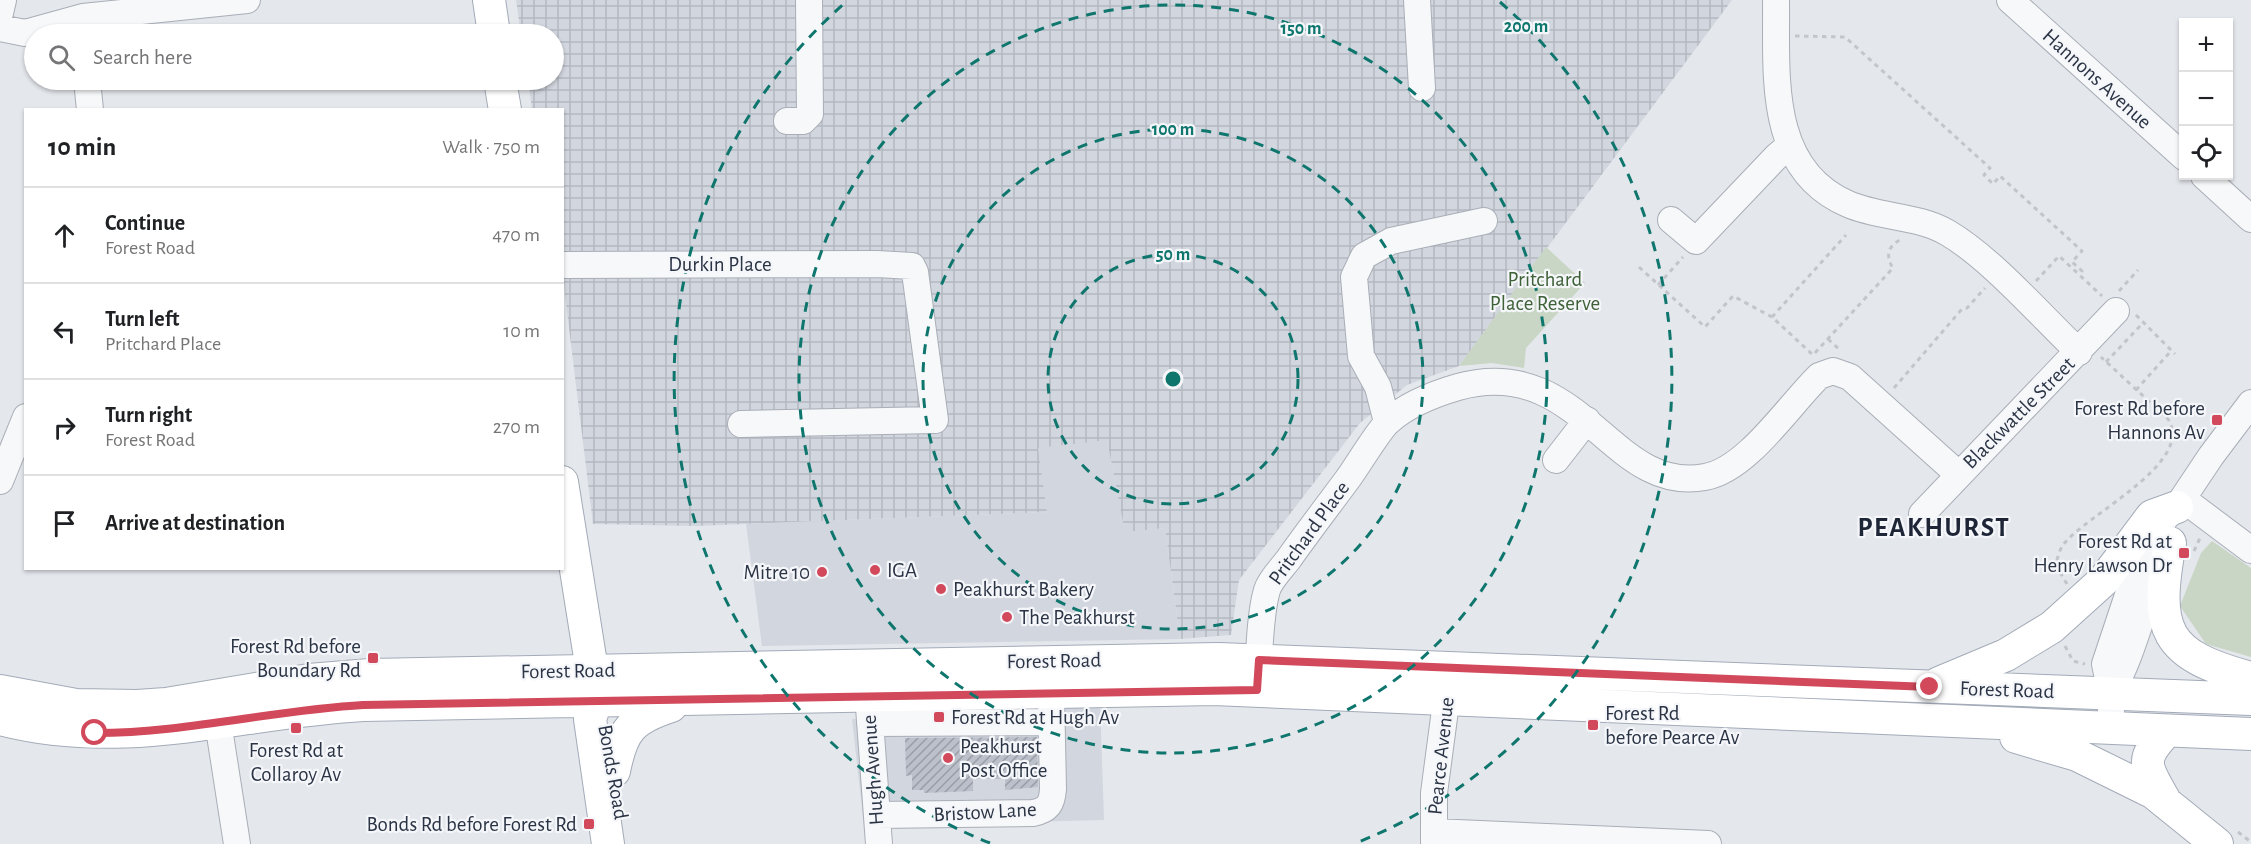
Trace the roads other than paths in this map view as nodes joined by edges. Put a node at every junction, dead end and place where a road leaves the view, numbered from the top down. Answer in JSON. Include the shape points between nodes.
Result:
{"nodes":[{"id":1,"x":3,"y":0,"type":"edge"},
{"id":2,"x":247,"y":0,"type":"edge"},
{"id":3,"x":489,"y":0,"type":"edge"},
{"id":4,"x":809,"y":0,"type":"edge"},
{"id":5,"x":1417,"y":0,"type":"edge"},
{"id":6,"x":1776,"y":0,"type":"edge"},
{"id":7,"x":2010,"y":0,"type":"edge"},
{"id":8,"x":0,"y":13,"type":"edge"},
{"id":9,"x":96,"y":24,"type":"edge"},
{"id":10,"x":493,"y":24,"type":"edge"},
{"id":11,"x":0,"y":28,"type":"edge"},
{"id":12,"x":24,"y":33,"type":"edge"},
{"id":13,"x":1422,"y":88,"type":"dead end"},
{"id":14,"x":88,"y":90,"type":"edge"},
{"id":15,"x":502,"y":90,"type":"edge"},
{"id":16,"x":90,"y":108,"type":"edge"},
{"id":17,"x":505,"y":108,"type":"edge"},
{"id":18,"x":787,"y":121,"type":"dead end"},
{"id":19,"x":1789,"y":146,"type":"junction"},
{"id":20,"x":2179,"y":152,"type":"edge"},
{"id":21,"x":2208,"y":180,"type":"edge"},
{"id":22,"x":2251,"y":219,"type":"edge"},
{"id":23,"x":1671,"y":220,"type":"dead end"},
{"id":24,"x":1484,"y":221,"type":"dead end"},
{"id":25,"x":564,"y":265,"type":"edge"},
{"id":26,"x":2119,"y":306,"type":"road end"},
{"id":27,"x":2083,"y":348,"type":"junction"},
{"id":28,"x":2251,"y":403,"type":"edge"},
{"id":29,"x":1587,"y":420,"type":"junction"},
{"id":30,"x":24,"y":422,"type":"edge"},
{"id":31,"x":1387,"y":422,"type":"junction"},
{"id":32,"x":741,"y":424,"type":"dead end"},
{"id":33,"x":1556,"y":460,"type":"dead end"},
{"id":34,"x":1958,"y":474,"type":"junction"},
{"id":35,"x":24,"y":475,"type":"edge"},
{"id":36,"x":0,"y":480,"type":"edge"},
{"id":37,"x":564,"y":495,"type":"edge"},
{"id":38,"x":2189,"y":508,"type":"junction"},
{"id":39,"x":1922,"y":514,"type":"dead end"},
{"id":40,"x":2251,"y":550,"type":"edge"},
{"id":41,"x":2180,"y":552,"type":"junction"},
{"id":42,"x":1449,"y":668,"type":"junction"},
{"id":43,"x":592,"y":670,"type":"junction"},
{"id":44,"x":1258,"y":675,"type":"junction"},
{"id":45,"x":2251,"y":678,"type":"edge"},
{"id":46,"x":1930,"y":687,"type":"junction"},
{"id":47,"x":0,"y":691,"type":"edge"},
{"id":48,"x":2111,"y":693,"type":"junction"},
{"id":49,"x":692,"y":699,"type":"junction"},
{"id":50,"x":1448,"y":699,"type":"junction"},
{"id":51,"x":2251,"y":699,"type":"edge"},
{"id":52,"x":596,"y":702,"type":"junction"},
{"id":53,"x":509,"y":703,"type":"junction"},
{"id":54,"x":1051,"y":707,"type":"junction"},
{"id":55,"x":869,"y":709,"type":"junction"},
{"id":56,"x":0,"y":719,"type":"edge"},
{"id":57,"x":218,"y":722,"type":"junction"},
{"id":58,"x":1959,"y":722,"type":"junction"},
{"id":59,"x":2111,"y":729,"type":"junction"},
{"id":60,"x":2167,"y":731,"type":"junction"},
{"id":61,"x":2251,"y":735,"type":"edge"},
{"id":62,"x":605,"y":766,"type":"junction"},
{"id":63,"x":2159,"y":798,"type":"junction"},
{"id":64,"x":877,"y":815,"type":"junction"},
{"id":65,"x":1434,"y":838,"type":"edge"},
{"id":66,"x":237,"y":844,"type":"edge"},
{"id":67,"x":608,"y":844,"type":"edge"},
{"id":68,"x":625,"y":844,"type":"edge"},
{"id":69,"x":879,"y":844,"type":"edge"},
{"id":70,"x":1708,"y":844,"type":"edge"},
{"id":71,"x":2217,"y":844,"type":"edge"}],
"edges":[{"from":1,"to":8,"type":"street"},
{"from":2,"to":9,"type":"street"},
{"from":3,"to":10,"type":"main road"},
{"from":4,"to":18,"type":"street","via":[[810,114],[803,121]]},
{"from":5,"to":13,"type":"street"},
{"from":6,"to":19,"type":"street","via":[[1776,73]]},
{"from":7,"to":20,"type":"street","name":"Hannons Avenue"},
{"from":11,"to":12,"type":"street"},
{"from":14,"to":16,"type":"street"},
{"from":15,"to":17,"type":"main road"},
{"from":19,"to":23,"type":"street","via":[[1696,241]]},
{"from":19,"to":27,"type":"street","via":[[1828,193],[1849,204],[1908,217],[1969,246]]},
{"from":21,"to":22,"type":"street"},
{"from":24,"to":31,"type":"street","via":[[1391,241],[1364,256],[1354,277],[1361,356],[1378,387]]},
{"from":25,"to":32,"type":"street","name":"Durkin Place","via":[[912,266],[935,420]]},
{"from":26,"to":27,"type":"street","name":"Blackwattle Street"},
{"from":27,"to":34,"type":"street","name":"Blackwattle Street"},
{"from":28,"to":38,"type":"street","via":[[2211,456]]},
{"from":29,"to":31,"type":"street","name":"Pritchard Place","via":[[1545,391],[1503,382],[1445,391],[1412,405]]},
{"from":29,"to":33,"type":"street"},
{"from":29,"to":34,"type":"street","name":"Pritchard Place","via":[[1622,451],[1660,473],[1705,477],[1733,466],[1819,376],[1833,371],[1850,377]]},
{"from":30,"to":36,"type":"street"},
{"from":31,"to":44,"type":"street","name":"Pritchard Place","via":[[1267,588]]},
{"from":34,"to":39,"type":"street","name":"Blackwattle Street"},
{"from":35,"to":36,"type":"street"},
{"from":37,"to":43,"type":"main road","name":"Bonds Road"},
{"from":38,"to":40,"type":"street"},
{"from":38,"to":41,"type":"street","via":[[2176,530]]},
{"from":38,"to":46,"type":"main road","via":[[2152,516],[2093,592],[2047,631],[2006,655]]},
{"from":38,"to":48,"type":"street","via":[[2164,518],[2125,601],[2105,664]]},
{"from":41,"to":45,"type":"main road","via":[[2162,602],[2163,616],[2173,638],[2204,664]]},
{"from":41,"to":48,"type":"street","via":[[2147,599],[2126,668]]},
{"from":42,"to":44,"type":"main road","name":"Forest Road"},
{"from":42,"to":46,"type":"main road","name":"Forest Road"},
{"from":42,"to":50,"type":"street","name":"Pearce Avenue"},
{"from":43,"to":44,"type":"main road","name":"Forest Road","via":[[1159,659]]},
{"from":43,"to":47,"type":"main road","name":"Forest Road","via":[[370,675],[309,680],[137,706],[76,705]]},
{"from":43,"to":52,"type":"main road","name":"Bonds Road"},
{"from":44,"to":50,"type":"main road","name":"Forest Road"},
{"from":44,"to":54,"type":"main road","name":"Forest Road"},
{"from":46,"to":48,"type":"main road","name":"Forest Road"},
{"from":48,"to":51,"type":"main road","name":"Forest Road"},
{"from":48,"to":59,"type":"street"},
{"from":49,"to":52,"type":"main road","name":"Forest Road"},
{"from":49,"to":55,"type":"main road","name":"Forest Road"},
{"from":49,"to":62,"type":"main road","via":[[637,720]]},
{"from":50,"to":58,"type":"main road","name":"Forest Road"},
{"from":50,"to":65,"type":"street","name":"Pearce Avenue","via":[[1434,793]]},
{"from":52,"to":53,"type":"main road","name":"Forest Road"},
{"from":52,"to":62,"type":"main road","name":"Bonds Road","via":[[605,718]]},
{"from":53,"to":57,"type":"main road","name":"Forest Road","via":[[334,707]]},
{"from":53,"to":62,"type":"main road","via":[[562,722]]},
{"from":54,"to":55,"type":"main road","name":"Forest Road"},
{"from":54,"to":64,"type":"street","name":"Bristow Lane","via":[[1052,798],[1046,809],[1033,813]]},
{"from":55,"to":64,"type":"street","name":"Hugh Avenue"},
{"from":56,"to":57,"type":"main road","name":"Forest Road","via":[[95,733],[154,732]]},
{"from":57,"to":66,"type":"street"},
{"from":58,"to":59,"type":"main road","name":"Forest Road"},
{"from":58,"to":63,"type":"main road","via":[[2061,749]]},
{"from":59,"to":60,"type":"main road","name":"Forest Road"},
{"from":59,"to":63,"type":"main road","via":[[2118,756],[2129,772]]},
{"from":60,"to":61,"type":"main road","name":"Forest Road"},
{"from":60,"to":63,"type":"main road","via":[[2146,760]]},
{"from":62,"to":67,"type":"main road","name":"Bonds Road"},
{"from":62,"to":68,"type":"main road","name":"Bonds Road"},
{"from":63,"to":71,"type":"main road"},
{"from":64,"to":69,"type":"street","name":"Hugh Avenue"},
{"from":65,"to":70,"type":"street"}]}
